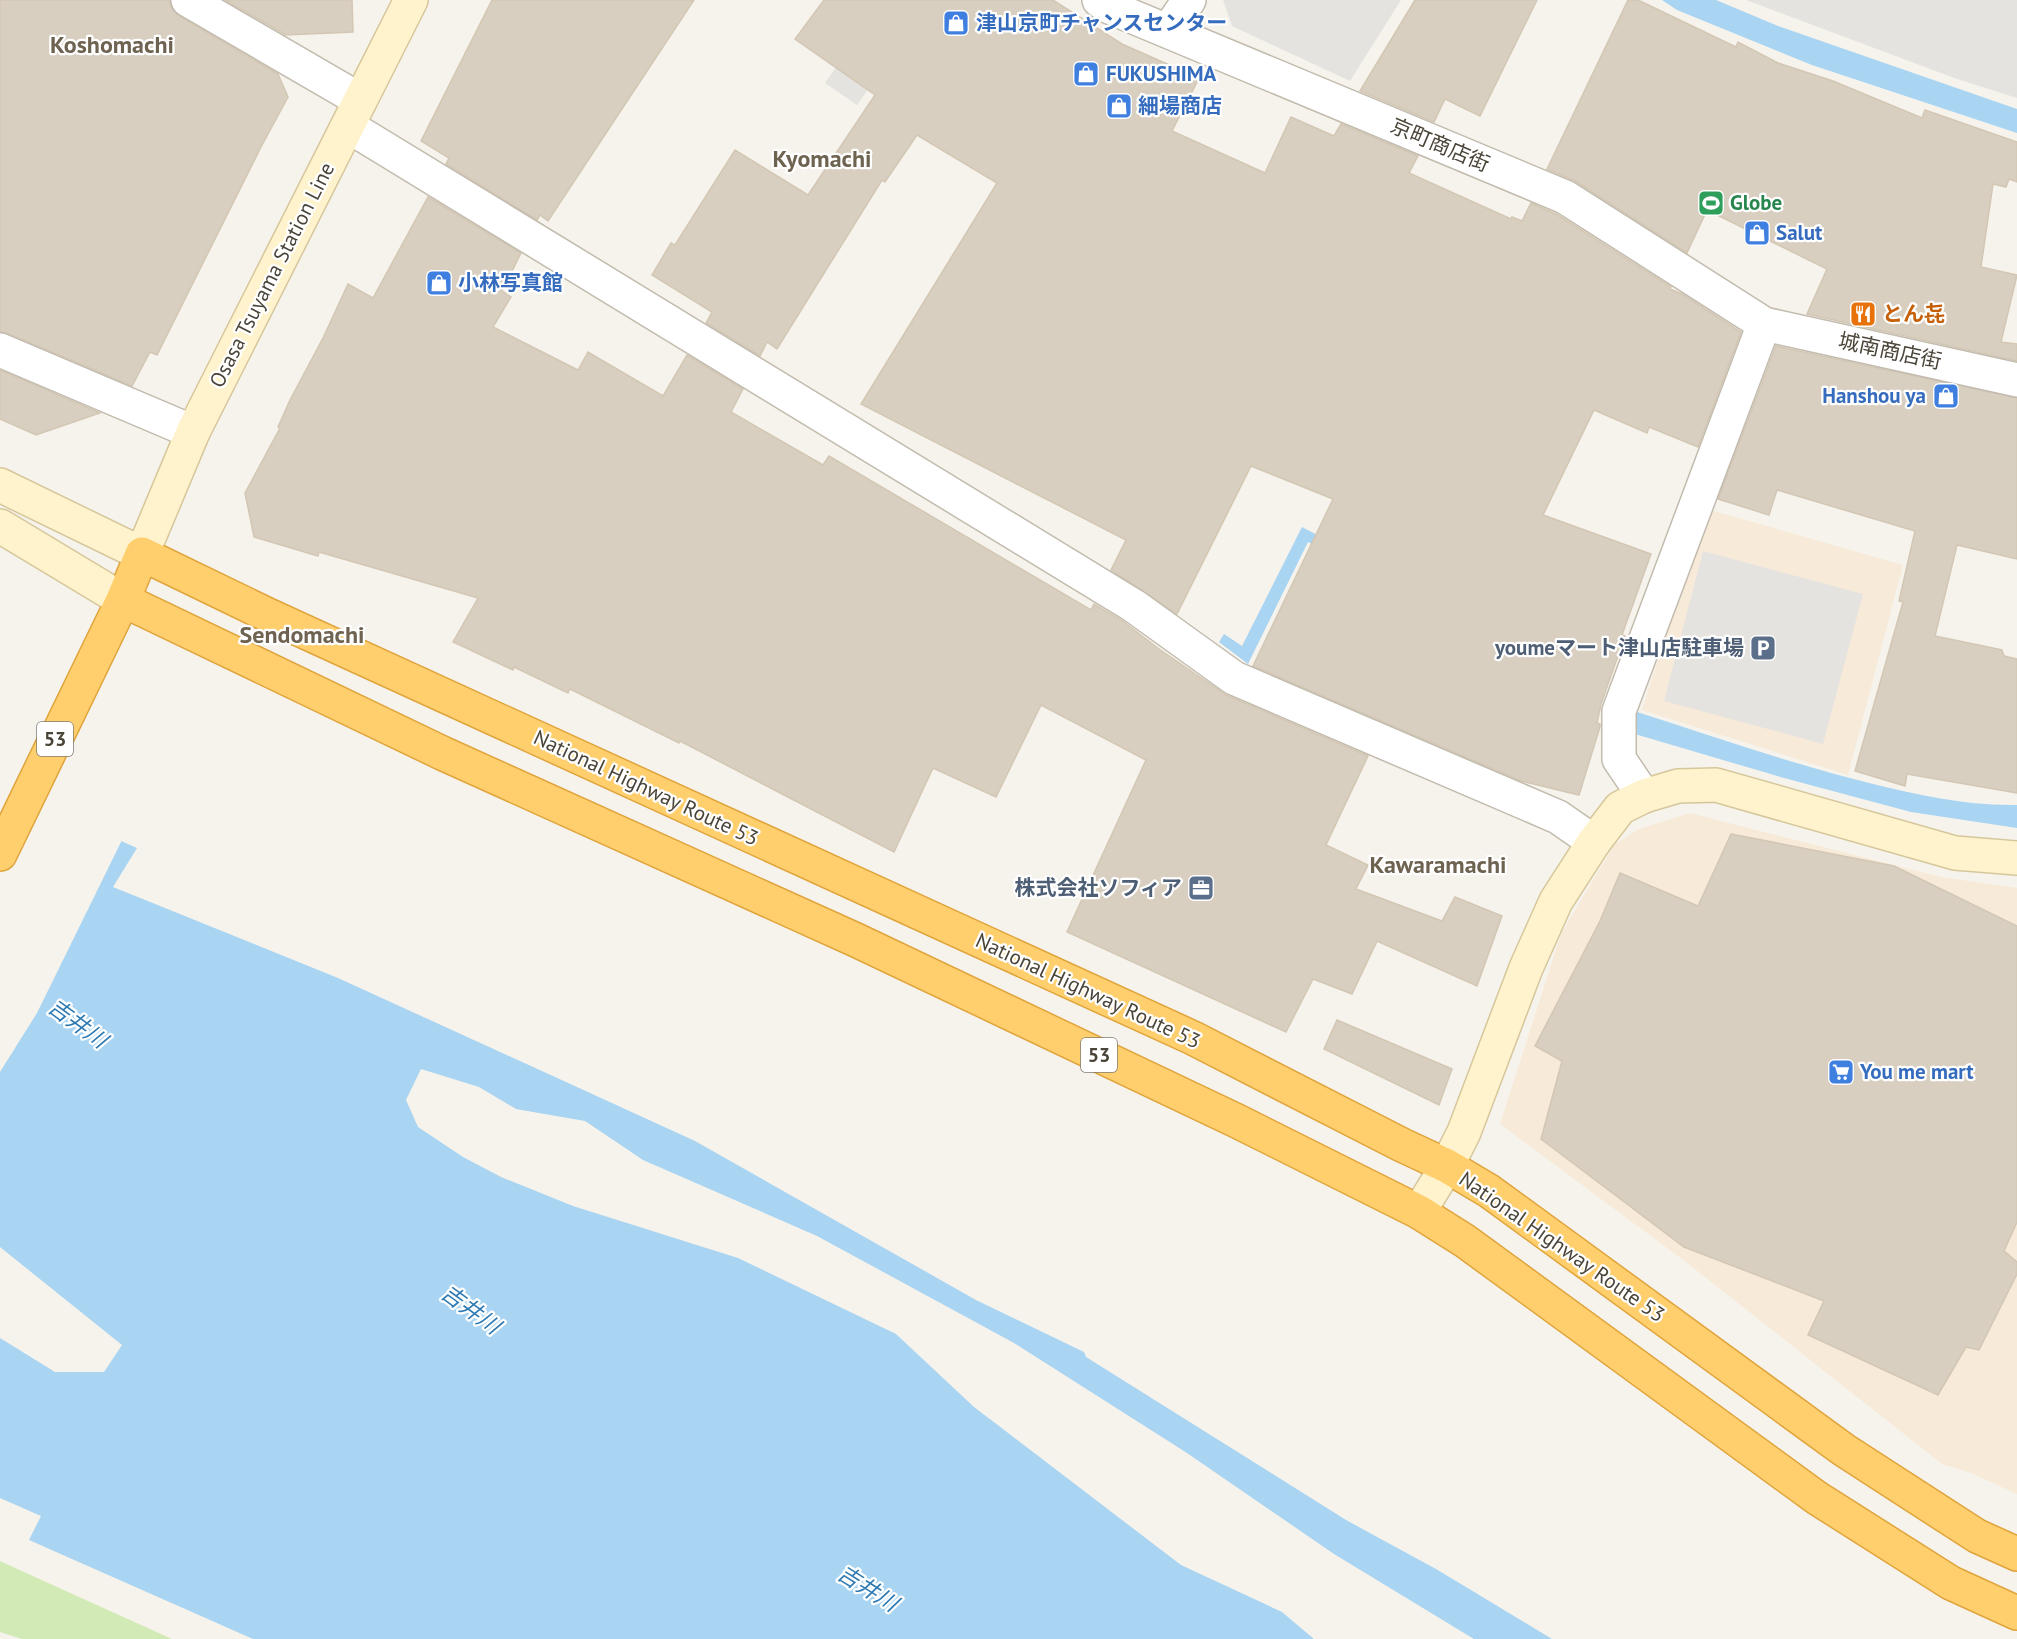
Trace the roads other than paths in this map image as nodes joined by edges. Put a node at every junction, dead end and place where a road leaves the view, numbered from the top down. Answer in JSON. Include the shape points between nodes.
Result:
{"nodes":[{"id":1,"x":188,"y":0,"type":"edge"},
{"id":2,"x":411,"y":0,"type":"edge"},
{"id":3,"x":1099,"y":0,"type":"edge"},
{"id":4,"x":1189,"y":0,"type":"edge"},
{"id":5,"x":1168,"y":31,"type":"junction"},
{"id":6,"x":354,"y":113,"type":"junction"},
{"id":7,"x":1764,"y":324,"type":"junction"},
{"id":8,"x":0,"y":350,"type":"edge"},
{"id":9,"x":2017,"y":380,"type":"edge"},
{"id":10,"x":193,"y":432,"type":"junction"},
{"id":11,"x":0,"y":485,"type":"edge"},
{"id":12,"x":0,"y":526,"type":"edge"},
{"id":13,"x":142,"y":554,"type":"junction"},
{"id":14,"x":116,"y":612,"type":"junction"},
{"id":15,"x":1644,"y":796,"type":"junction"},
{"id":16,"x":1594,"y":842,"type":"junction"},
{"id":17,"x":0,"y":854,"type":"edge"},
{"id":18,"x":2017,"y":858,"type":"edge"},
{"id":19,"x":1447,"y":1166,"type":"junction"},
{"id":20,"x":1419,"y":1212,"type":"junction"},
{"id":21,"x":2017,"y":1554,"type":"edge"},
{"id":22,"x":2017,"y":1613,"type":"edge"}],
"edges":[{"from":1,"to":6,"type":"street"},
{"from":2,"to":6,"type":"street","name":"Osasa Tsuyama Station Line"},
{"from":3,"to":5,"type":"street","name":"京町商店街"},
{"from":4,"to":5,"type":"street"},
{"from":5,"to":7,"type":"street","name":"京町商店街","via":[[1565,197]]},
{"from":6,"to":10,"type":"street","name":"Osasa Tsuyama Station Line"},
{"from":6,"to":16,"type":"street","via":[[1134,606],[1234,678],[1558,817]]},
{"from":7,"to":9,"type":"street","name":"城南商店街"},
{"from":7,"to":15,"type":"street","via":[[1619,711],[1619,759]]},
{"from":8,"to":10,"type":"street"},
{"from":10,"to":13,"type":"street","name":"Osasa Tsuyama Station Line"},
{"from":11,"to":13,"type":"street"},
{"from":12,"to":14,"type":"street"},
{"from":13,"to":14,"type":"highway","number":"53"},
{"from":13,"to":19,"type":"highway","name":"National Highway Route 53","via":[[1193,1038]]},
{"from":14,"to":17,"type":"highway","number":"53"},
{"from":14,"to":20,"type":"highway","number":"53","via":[[442,753],[867,945],[1237,1120]]},
{"from":15,"to":16,"type":"street","via":[[1620,808]]},
{"from":15,"to":18,"type":"street","via":[[1678,786],[1716,785],[1955,853]]},
{"from":16,"to":19,"type":"street","via":[[1556,901]]},
{"from":19,"to":20,"type":"street"},
{"from":19,"to":21,"type":"highway","name":"National Highway Route 53","via":[[1489,1191],[1844,1450],[1977,1536]]},
{"from":20,"to":22,"type":"highway","number":"53","via":[[1465,1241],[1817,1498],[1951,1583]]}]}
